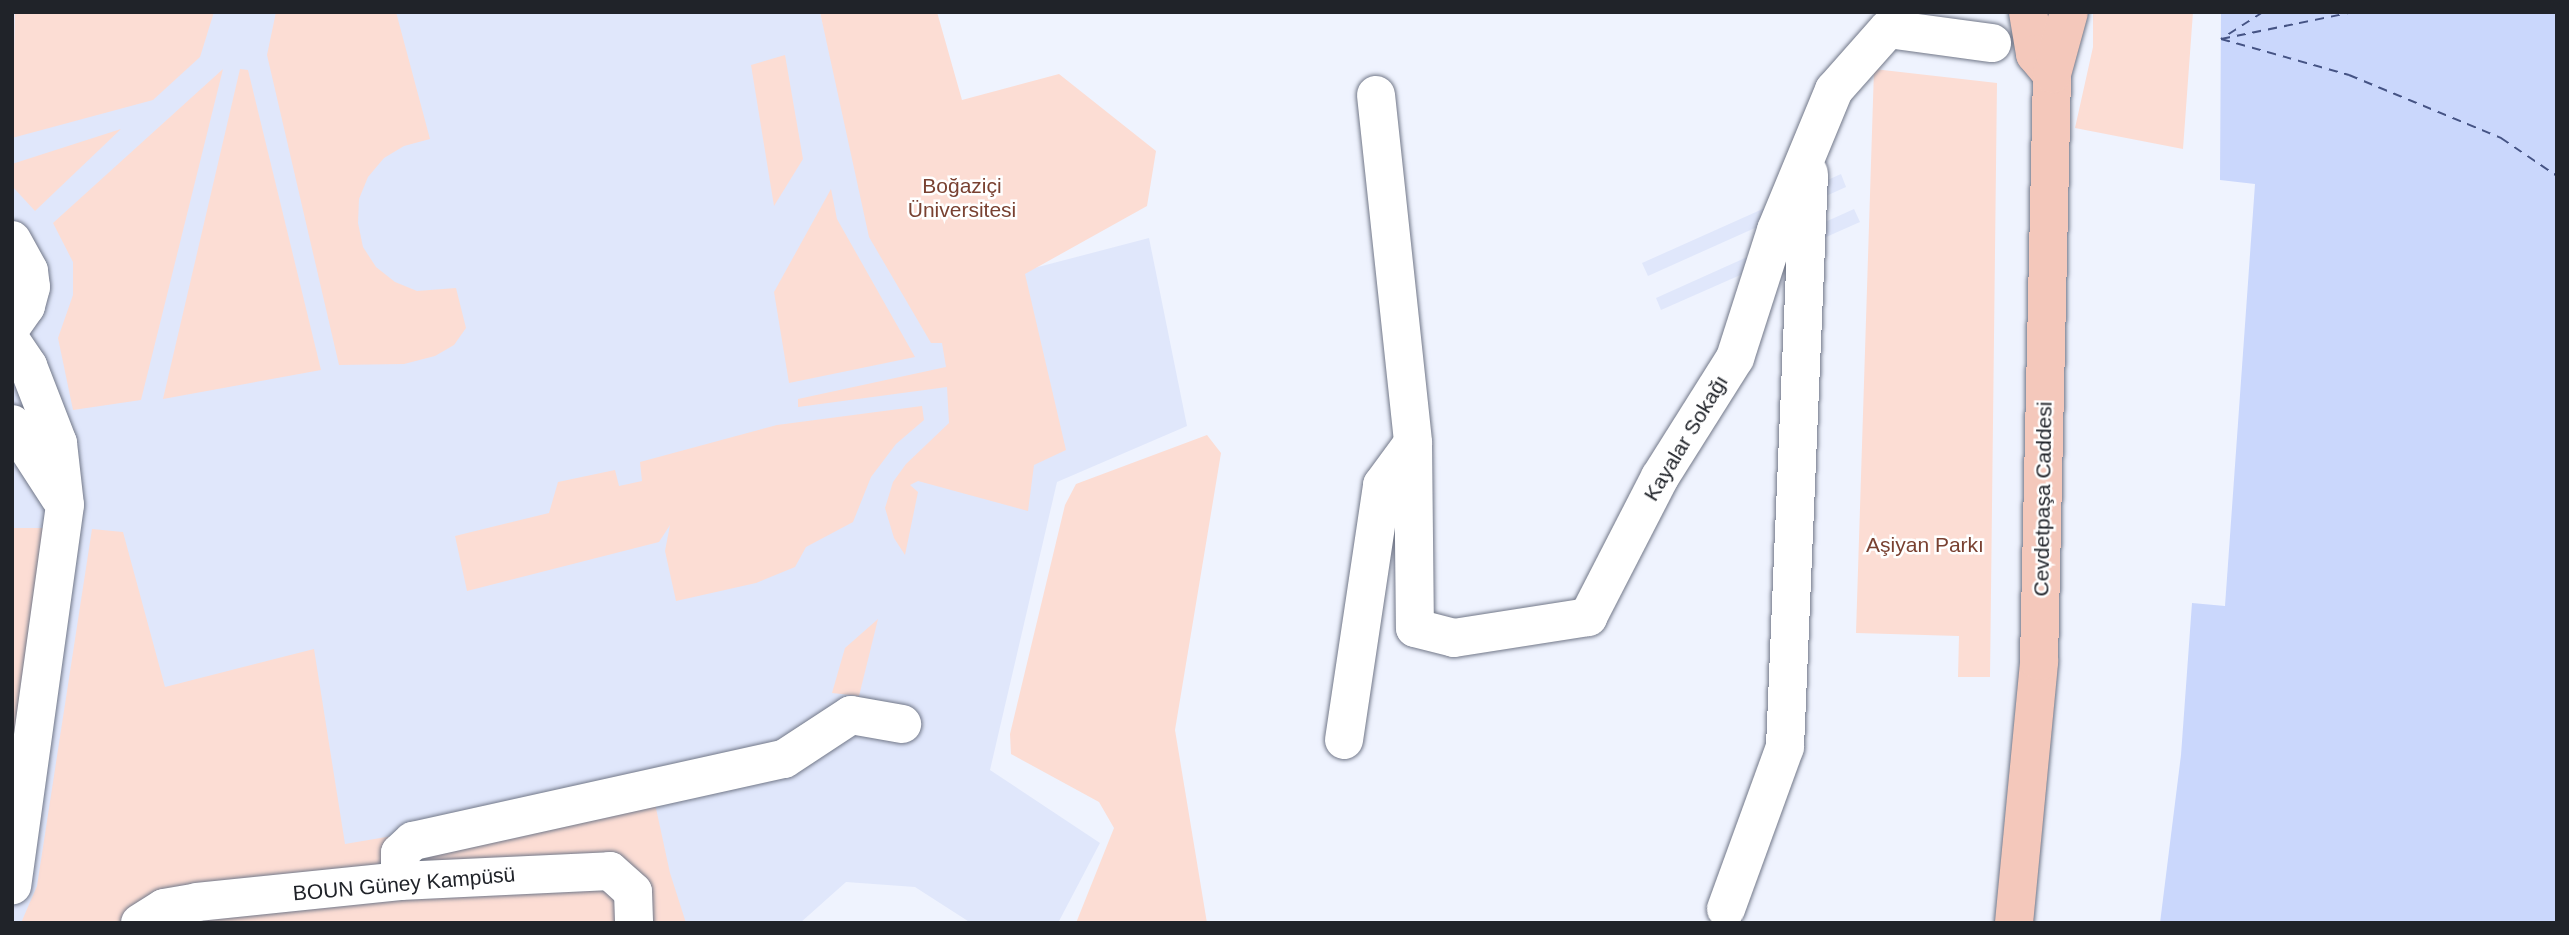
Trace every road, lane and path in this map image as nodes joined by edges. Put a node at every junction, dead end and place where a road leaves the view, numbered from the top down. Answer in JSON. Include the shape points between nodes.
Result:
{"nodes":[{"id":1,"x":1956,"y":12,"type":"edge"},
{"id":2,"x":2028,"y":12,"type":"edge"},
{"id":3,"x":2068,"y":12,"type":"edge"},
{"id":4,"x":1992,"y":43,"type":"junction"},
{"id":5,"x":2052,"y":74,"type":"junction"},
{"id":6,"x":1376,"y":95,"type":"dead end"},
{"id":7,"x":1810,"y":147,"type":"junction"},
{"id":8,"x":12,"y":240,"type":"edge"},
{"id":9,"x":12,"y":326,"type":"edge"},
{"id":10,"x":12,"y":342,"type":"edge"},
{"id":11,"x":12,"y":424,"type":"edge"},
{"id":12,"x":1413,"y":443,"type":"junction"},
{"id":13,"x":65,"y":505,"type":"junction"},
{"id":14,"x":902,"y":724,"type":"dead end"},
{"id":15,"x":1344,"y":740,"type":"dead end"},
{"id":16,"x":400,"y":881,"type":"junction"},
{"id":17,"x":12,"y":886,"type":"edge"},
{"id":18,"x":1727,"y":909,"type":"dead end"},
{"id":19,"x":140,"y":923,"type":"edge"},
{"id":20,"x":634,"y":923,"type":"edge"},
{"id":21,"x":2014,"y":923,"type":"edge"}],
"edges":[{"from":1,"to":4,"type":"street"},
{"from":2,"to":5,"type":"main road","via":[[2035,54]]},
{"from":3,"to":5,"type":"main road","name":"Cevdetpaşa Caddesi"},
{"from":4,"to":5,"type":"street"},
{"from":4,"to":7,"type":"street","name":"Kayalar Sokağı","via":[[1888,29],[1834,90]]},
{"from":5,"to":21,"type":"main road","name":"Cevdetpaşa Caddesi","via":[[2039,661]]},
{"from":6,"to":12,"type":"street","name":"Kayalar Sokağı"},
{"from":7,"to":12,"type":"street","name":"Kayalar Sokağı","via":[[1776,230],[1735,358],[1660,477],[1588,617],[1454,638],[1415,628]]},
{"from":7,"to":18,"type":"street","via":[[1785,747]]},
{"from":8,"to":9,"type":"street","via":[[29,271],[31,287],[26,306]]},
{"from":10,"to":13,"type":"street","via":[[28,366],[58,443]]},
{"from":11,"to":13,"type":"street"},
{"from":12,"to":15,"type":"street","via":[[1382,485]]},
{"from":13,"to":17,"type":"street"},
{"from":14,"to":16,"type":"street","via":[[851,715],[784,759],[413,841],[400,853]]},
{"from":16,"to":19,"type":"street","name":"BOUN Güney Kampüsü","via":[[186,904],[164,908]]},
{"from":16,"to":20,"type":"street","name":"BOUN Güney Kampüsü","via":[[610,871],[634,892]]}]}
